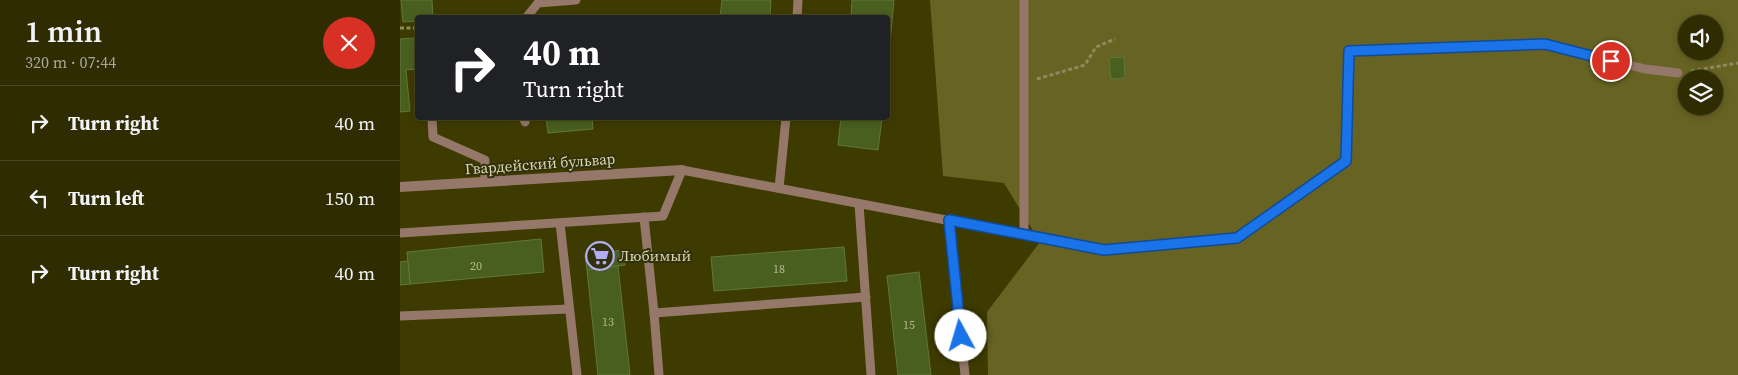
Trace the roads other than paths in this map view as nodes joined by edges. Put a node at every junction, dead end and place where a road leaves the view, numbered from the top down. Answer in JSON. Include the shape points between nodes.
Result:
{"nodes":[{"id":1,"x":576,"y":0,"type":"edge"},
{"id":2,"x":798,"y":0,"type":"edge"},
{"id":3,"x":1024,"y":0,"type":"edge"},
{"id":4,"x":528,"y":15,"type":"edge"},
{"id":5,"x":796,"y":15,"type":"edge"},
{"id":6,"x":1678,"y":73,"type":"dead end"},
{"id":7,"x":432,"y":120,"type":"edge"},
{"id":8,"x":786,"y":120,"type":"edge"},
{"id":9,"x":682,"y":170,"type":"junction"},
{"id":10,"x":485,"y":182,"type":"junction"},
{"id":11,"x":400,"y":187,"type":"edge"},
{"id":12,"x":779,"y":188,"type":"junction"},
{"id":13,"x":859,"y":204,"type":"junction"},
{"id":14,"x":644,"y":217,"type":"junction"},
{"id":15,"x":949,"y":220,"type":"junction"},
{"id":16,"x":560,"y":223,"type":"junction"},
{"id":17,"x":400,"y":233,"type":"edge"},
{"id":18,"x":1024,"y":235,"type":"junction"},
{"id":19,"x":866,"y":297,"type":"junction"},
{"id":20,"x":569,"y":309,"type":"junction"},
{"id":21,"x":654,"y":312,"type":"junction"},
{"id":22,"x":400,"y":316,"type":"edge"},
{"id":23,"x":577,"y":375,"type":"edge"},
{"id":24,"x":659,"y":375,"type":"edge"},
{"id":25,"x":871,"y":375,"type":"edge"},
{"id":26,"x":965,"y":375,"type":"edge"}],
"edges":[{"from":1,"to":4,"type":"lane","via":[[538,3]]},
{"from":2,"to":5,"type":"lane"},
{"from":3,"to":18,"type":"lane"},
{"from":6,"to":18,"type":"lane","via":[[1644,70],[1545,44],[1349,51],[1346,161],[1237,238],[1104,250]]},
{"from":7,"to":10,"type":"lane","via":[[433,137],[485,160]]},
{"from":8,"to":12,"type":"lane"},
{"from":9,"to":10,"type":"street","name":"Гвардейский бульвар"},
{"from":9,"to":12,"type":"lane"},
{"from":9,"to":14,"type":"lane","via":[[663,216]]},
{"from":10,"to":11,"type":"street","name":"Гвардейский бульвар"},
{"from":12,"to":13,"type":"lane"},
{"from":13,"to":15,"type":"lane"},
{"from":13,"to":19,"type":"lane"},
{"from":14,"to":16,"type":"lane"},
{"from":14,"to":21,"type":"lane"},
{"from":15,"to":18,"type":"lane"},
{"from":15,"to":26,"type":"lane"},
{"from":16,"to":17,"type":"lane"},
{"from":16,"to":20,"type":"lane"},
{"from":19,"to":21,"type":"lane"},
{"from":19,"to":25,"type":"lane"},
{"from":20,"to":22,"type":"lane"},
{"from":20,"to":23,"type":"lane"},
{"from":21,"to":24,"type":"lane"}]}
